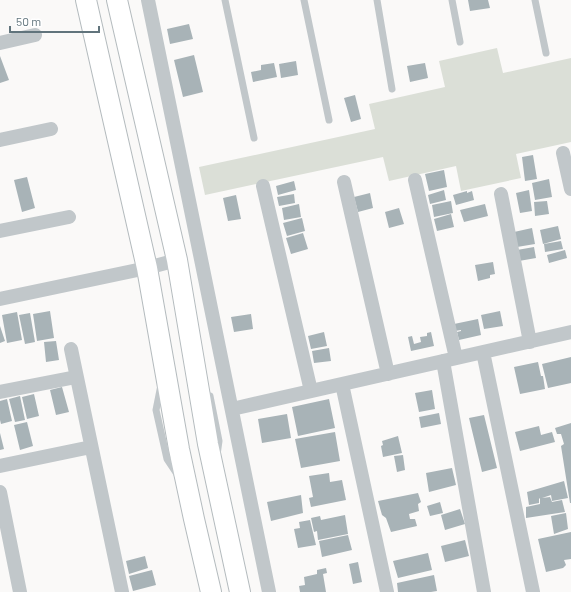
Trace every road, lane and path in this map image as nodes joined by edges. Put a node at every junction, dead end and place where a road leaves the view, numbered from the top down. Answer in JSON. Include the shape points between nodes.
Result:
{"nodes":[{"id":1,"x":86,"y":0,"type":"edge"},
{"id":2,"x":117,"y":0,"type":"edge"},
{"id":3,"x":148,"y":0,"type":"edge"},
{"id":4,"x":225,"y":0,"type":"edge"},
{"id":5,"x":304,"y":0,"type":"edge"},
{"id":6,"x":377,"y":0,"type":"edge"},
{"id":7,"x":452,"y":0,"type":"edge"},
{"id":8,"x":535,"y":0,"type":"edge"},
{"id":9,"x":35,"y":35,"type":"dead end"},
{"id":10,"x":460,"y":42,"type":"dead end"},
{"id":11,"x":0,"y":43,"type":"edge"},
{"id":12,"x":546,"y":53,"type":"dead end"},
{"id":13,"x":392,"y":89,"type":"dead end"},
{"id":14,"x":329,"y":120,"type":"dead end"},
{"id":15,"x":51,"y":129,"type":"dead end"},
{"id":16,"x":254,"y":138,"type":"dead end"},
{"id":17,"x":0,"y":140,"type":"edge"},
{"id":18,"x":564,"y":152,"type":"dead end"},
{"id":19,"x":415,"y":180,"type":"dead end"},
{"id":20,"x":344,"y":182,"type":"dead end"},
{"id":21,"x":263,"y":186,"type":"dead end"},
{"id":22,"x":571,"y":189,"type":"edge"},
{"id":23,"x":501,"y":194,"type":"dead end"},
{"id":24,"x":69,"y":216,"type":"dead end"},
{"id":25,"x":0,"y":232,"type":"edge"},
{"id":26,"x":177,"y":260,"type":"junction"},
{"id":27,"x":147,"y":268,"type":"junction"},
{"id":28,"x":0,"y":299,"type":"edge"},
{"id":29,"x":571,"y":332,"type":"edge"},
{"id":30,"x":530,"y":342,"type":"junction"},
{"id":31,"x":70,"y":349,"type":"dead end"},
{"id":32,"x":483,"y":352,"type":"junction"},
{"id":33,"x":450,"y":360,"type":"junction"},
{"id":34,"x":194,"y":362,"type":"junction"},
{"id":35,"x":388,"y":374,"type":"junction"},
{"id":36,"x":76,"y":377,"type":"junction"},
{"id":37,"x":342,"y":384,"type":"junction"},
{"id":38,"x":311,"y":391,"type":"junction"},
{"id":39,"x":0,"y":392,"type":"edge"},
{"id":40,"x":232,"y":409,"type":"junction"},
{"id":41,"x":91,"y":447,"type":"junction"},
{"id":42,"x":0,"y":466,"type":"edge"},
{"id":43,"x":214,"y":472,"type":"junction"},
{"id":44,"x":0,"y":492,"type":"edge"},
{"id":45,"x":5,"y":543,"type":"edge"},
{"id":46,"x":20,"y":592,"type":"edge"},
{"id":47,"x":122,"y":592,"type":"edge"},
{"id":48,"x":212,"y":592,"type":"edge"},
{"id":49,"x":240,"y":592,"type":"edge"},
{"id":50,"x":269,"y":592,"type":"edge"},
{"id":51,"x":387,"y":592,"type":"edge"},
{"id":52,"x":484,"y":592,"type":"edge"},
{"id":53,"x":533,"y":592,"type":"edge"}],
"edges":[{"from":1,"to":27,"type":"street"},
{"from":2,"to":26,"type":"street"},
{"from":3,"to":40,"type":"street"},
{"from":4,"to":16,"type":"lane"},
{"from":5,"to":14,"type":"lane"},
{"from":6,"to":13,"type":"lane"},
{"from":7,"to":10,"type":"lane"},
{"from":8,"to":12,"type":"lane"},
{"from":9,"to":11,"type":"street"},
{"from":15,"to":17,"type":"street"},
{"from":18,"to":22,"type":"street"},
{"from":19,"to":33,"type":"street"},
{"from":20,"to":35,"type":"street"},
{"from":21,"to":38,"type":"street"},
{"from":23,"to":30,"type":"street"},
{"from":24,"to":25,"type":"street"},
{"from":26,"to":27,"type":"street"},
{"from":26,"to":34,"type":"street"},
{"from":27,"to":28,"type":"street"},
{"from":27,"to":48,"type":"street","via":[[187,489]]},
{"from":29,"to":30,"type":"street"},
{"from":30,"to":32,"type":"street"},
{"from":31,"to":36,"type":"street"},
{"from":32,"to":33,"type":"street"},
{"from":32,"to":53,"type":"street"},
{"from":33,"to":35,"type":"street"},
{"from":33,"to":52,"type":"street"},
{"from":34,"to":43,"type":"street"},
{"from":34,"to":43,"type":"lane","via":[[207,388],[219,441]]},
{"from":35,"to":37,"type":"street"},
{"from":36,"to":39,"type":"street"},
{"from":36,"to":41,"type":"street"},
{"from":37,"to":38,"type":"street"},
{"from":37,"to":51,"type":"street"},
{"from":38,"to":40,"type":"street"},
{"from":40,"to":50,"type":"street"},
{"from":41,"to":42,"type":"street"},
{"from":41,"to":47,"type":"street"},
{"from":43,"to":49,"type":"street"},
{"from":44,"to":45,"type":"street"},
{"from":45,"to":46,"type":"street"}]}
